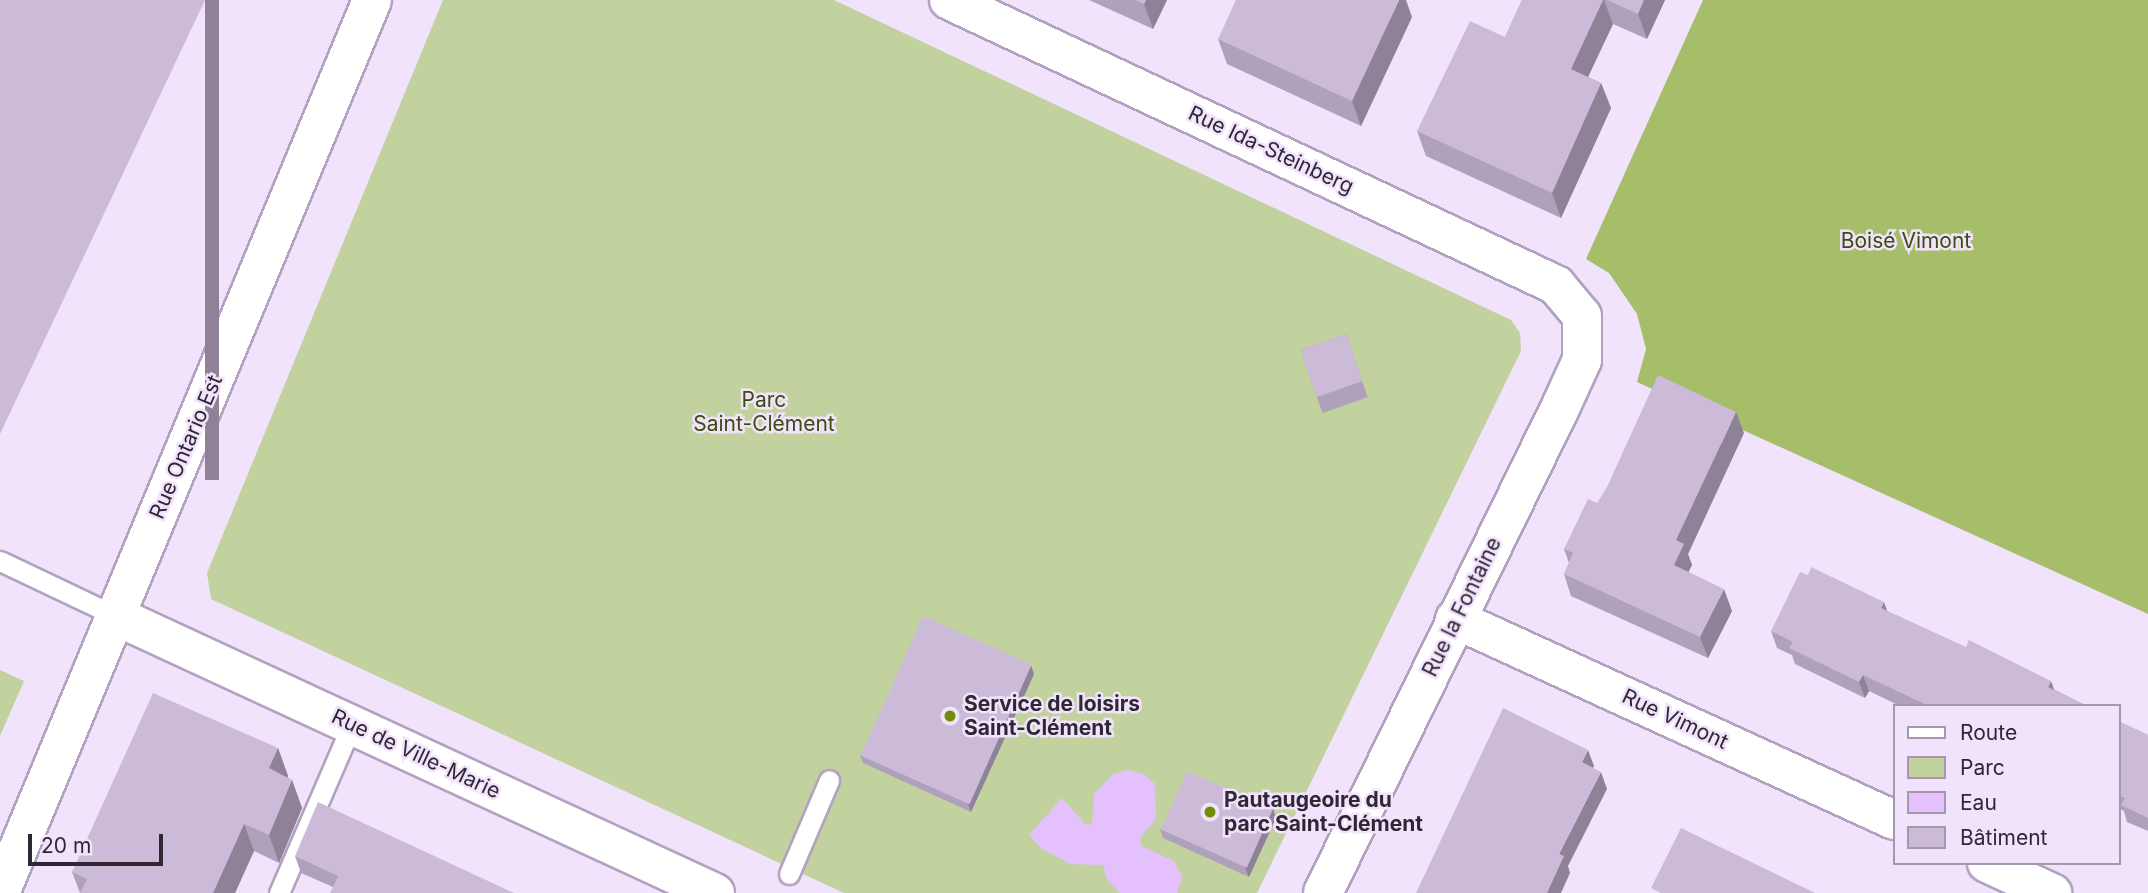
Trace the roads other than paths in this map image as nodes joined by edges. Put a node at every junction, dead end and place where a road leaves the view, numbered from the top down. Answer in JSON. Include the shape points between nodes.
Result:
{"nodes":[{"id":1,"x":372,"y":0,"type":"edge"},
{"id":2,"x":949,"y":0,"type":"edge"},
{"id":3,"x":1582,"y":316,"type":"joint"},
{"id":4,"x":0,"y":561,"type":"edge"},
{"id":5,"x":116,"y":616,"type":"junction"},
{"id":6,"x":1455,"y":619,"type":"junction"},
{"id":7,"x":352,"y":724,"type":"junction"},
{"id":8,"x":829,"y":780,"type":"dead end"},
{"id":9,"x":1892,"y":819,"type":"edge"},
{"id":10,"x":1991,"y":865,"type":"edge"},
{"id":11,"x":789,"y":874,"type":"dead end"},
{"id":12,"x":3,"y":892,"type":"edge"},
{"id":13,"x":279,"y":893,"type":"edge"},
{"id":14,"x":715,"y":893,"type":"edge"},
{"id":15,"x":1323,"y":893,"type":"edge"},
{"id":16,"x":2052,"y":893,"type":"edge"}],
"edges":[{"from":1,"to":5,"type":"street","name":"Rue Ontario Est"},
{"from":2,"to":3,"type":"street","name":"Rue Ida-Steinberg","via":[[1556,285]]},
{"from":3,"to":6,"type":"street","name":"Rue la Fontaine","via":[[1582,359]]},
{"from":4,"to":5,"type":"lane"},
{"from":5,"to":7,"type":"street","name":"Rue de Ville-Marie"},
{"from":5,"to":12,"type":"street","name":"Rue Ontario Est"},
{"from":6,"to":9,"type":"street","name":"Rue Vimont"},
{"from":6,"to":15,"type":"street","name":"Rue la Fontaine"},
{"from":7,"to":13,"type":"lane"},
{"from":7,"to":14,"type":"street","name":"Rue de Ville-Marie"},
{"from":8,"to":11,"type":"lane"},
{"from":10,"to":16,"type":"street"}]}
